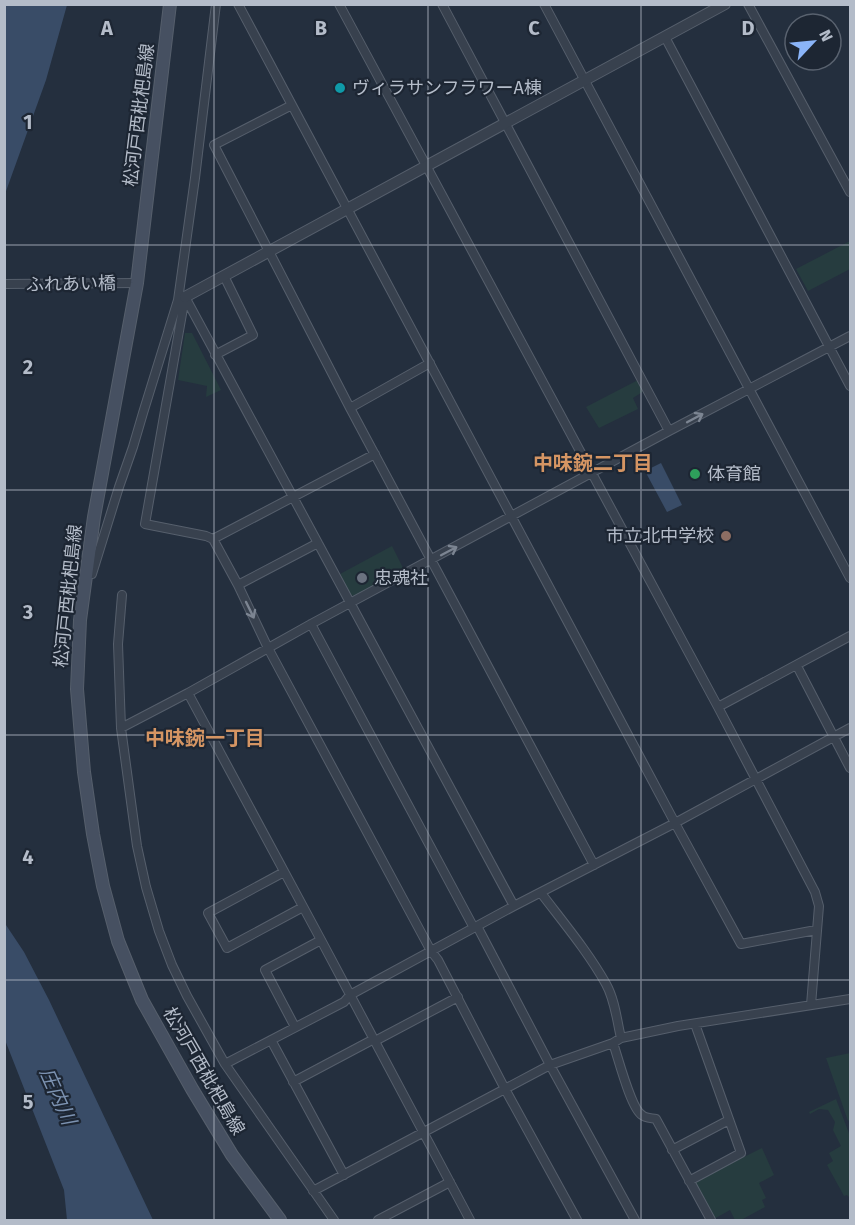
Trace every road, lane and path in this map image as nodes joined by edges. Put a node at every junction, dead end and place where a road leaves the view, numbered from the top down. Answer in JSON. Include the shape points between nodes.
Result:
{"nodes":[{"id":1,"x":170,"y":4,"type":"edge"},
{"id":2,"x":216,"y":4,"type":"edge"},
{"id":3,"x":238,"y":4,"type":"edge"},
{"id":4,"x":339,"y":4,"type":"edge"},
{"id":5,"x":442,"y":4,"type":"edge"},
{"id":6,"x":544,"y":4,"type":"edge"},
{"id":7,"x":725,"y":4,"type":"edge"},
{"id":8,"x":748,"y":4,"type":"edge"},
{"id":9,"x":665,"y":37,"type":"junction"},
{"id":10,"x":585,"y":80,"type":"junction"},
{"id":11,"x":292,"y":105,"type":"junction"},
{"id":12,"x":506,"y":123,"type":"junction"},
{"id":13,"x":426,"y":166,"type":"junction"},
{"id":14,"x":850,"y":192,"type":"edge"},
{"id":15,"x":347,"y":209,"type":"junction"},
{"id":16,"x":269,"y":251,"type":"junction"},
{"id":17,"x":224,"y":276,"type":"junction"},
{"id":18,"x":136,"y":283,"type":"junction"},
{"id":19,"x":4,"y":284,"type":"edge"},
{"id":20,"x":181,"y":299,"type":"junction"},
{"id":21,"x":850,"y":336,"type":"edge"},
{"id":22,"x":830,"y":347,"type":"junction"},
{"id":23,"x":215,"y":355,"type":"junction"},
{"id":24,"x":430,"y":363,"type":"junction"},
{"id":25,"x":850,"y":386,"type":"edge"},
{"id":26,"x":749,"y":389,"type":"junction"},
{"id":27,"x":350,"y":408,"type":"junction"},
{"id":28,"x":669,"y":431,"type":"junction"},
{"id":29,"x":375,"y":454,"type":"junction"},
{"id":30,"x":591,"y":474,"type":"junction"},
{"id":31,"x":292,"y":497,"type":"junction"},
{"id":32,"x":512,"y":517,"type":"junction"},
{"id":33,"x":213,"y":539,"type":"junction"},
{"id":34,"x":318,"y":543,"type":"junction"},
{"id":35,"x":432,"y":560,"type":"junction"},
{"id":36,"x":86,"y":574,"type":"junction"},
{"id":37,"x":850,"y":578,"type":"edge"},
{"id":38,"x":238,"y":585,"type":"junction"},
{"id":39,"x":122,"y":595,"type":"dead end"},
{"id":40,"x":351,"y":603,"type":"junction"},
{"id":41,"x":311,"y":624,"type":"junction"},
{"id":42,"x":850,"y":636,"type":"edge"},
{"id":43,"x":268,"y":648,"type":"junction"},
{"id":44,"x":797,"y":666,"type":"junction"},
{"id":45,"x":188,"y":693,"type":"junction"},
{"id":46,"x":718,"y":707,"type":"junction"},
{"id":47,"x":122,"y":728,"type":"junction"},
{"id":48,"x":850,"y":728,"type":"edge"},
{"id":49,"x":834,"y":737,"type":"junction"},
{"id":50,"x":850,"y":768,"type":"edge"},
{"id":51,"x":755,"y":779,"type":"junction"},
{"id":52,"x":675,"y":823,"type":"junction"},
{"id":53,"x":594,"y":865,"type":"junction"},
{"id":54,"x":284,"y":872,"type":"junction"},
{"id":55,"x":541,"y":893,"type":"junction"},
{"id":56,"x":514,"y":906,"type":"junction"},
{"id":57,"x":303,"y":907,"type":"junction"},
{"id":58,"x":476,"y":927,"type":"junction"},
{"id":59,"x":816,"y":930,"type":"junction"},
{"id":60,"x":321,"y":940,"type":"junction"},
{"id":61,"x":431,"y":951,"type":"junction"},
{"id":62,"x":350,"y":995,"type":"junction"},
{"id":63,"x":458,"y":997,"type":"junction"},
{"id":64,"x":850,"y":999,"type":"edge"},
{"id":65,"x":811,"y":1005,"type":"junction"},
{"id":66,"x":695,"y":1024,"type":"junction"},
{"id":67,"x":296,"y":1027,"type":"junction"},
{"id":68,"x":271,"y":1040,"type":"junction"},
{"id":69,"x":374,"y":1040,"type":"junction"},
{"id":70,"x":617,"y":1040,"type":"junction"},
{"id":71,"x":225,"y":1064,"type":"junction"},
{"id":72,"x":550,"y":1065,"type":"junction"},
{"id":73,"x":293,"y":1082,"type":"junction"},
{"id":74,"x":505,"y":1089,"type":"junction"},
{"id":75,"x":729,"y":1120,"type":"junction"},
{"id":76,"x":424,"y":1132,"type":"junction"},
{"id":77,"x":672,"y":1150,"type":"junction"},
{"id":78,"x":344,"y":1175,"type":"junction"},
{"id":79,"x":689,"y":1181,"type":"junction"},
{"id":80,"x":450,"y":1182,"type":"junction"},
{"id":81,"x":314,"y":1191,"type":"junction"},
{"id":82,"x":280,"y":1221,"type":"edge"},
{"id":83,"x":334,"y":1221,"type":"edge"},
{"id":84,"x":378,"y":1221,"type":"edge"},
{"id":85,"x":470,"y":1221,"type":"edge"},
{"id":86,"x":577,"y":1221,"type":"edge"},
{"id":87,"x":635,"y":1221,"type":"edge"},
{"id":88,"x":711,"y":1221,"type":"edge"}],
"edges":[{"from":1,"to":18,"type":"main road","name":"松河戸西枇杷島線"},
{"from":2,"to":20,"type":"street"},
{"from":3,"to":11,"type":"street"},
{"from":4,"to":13,"type":"street"},
{"from":5,"to":12,"type":"street"},
{"from":6,"to":10,"type":"street"},
{"from":7,"to":9,"type":"street"},
{"from":8,"to":14,"type":"street"},
{"from":9,"to":10,"type":"street"},
{"from":9,"to":22,"type":"street"},
{"from":10,"to":12,"type":"street"},
{"from":10,"to":26,"type":"street"},
{"from":11,"to":15,"type":"street"},
{"from":11,"to":16,"type":"street","via":[[214,145]]},
{"from":12,"to":13,"type":"street"},
{"from":12,"to":28,"type":"street"},
{"from":13,"to":15,"type":"street"},
{"from":13,"to":30,"type":"street"},
{"from":15,"to":16,"type":"street"},
{"from":15,"to":24,"type":"street"},
{"from":16,"to":17,"type":"street"},
{"from":16,"to":27,"type":"street"},
{"from":17,"to":20,"type":"street"},
{"from":17,"to":23,"type":"street","via":[[253,335]]},
{"from":18,"to":19,"type":"street","name":"ふれあい橋"},
{"from":18,"to":36,"type":"main road","name":"松河戸西枇杷島線"},
{"from":20,"to":23,"type":"street"},
{"from":20,"to":33,"type":"street","via":[[145,524]]},
{"from":20,"to":36,"type":"street","via":[[92,574]]},
{"from":21,"to":22,"type":"street"},
{"from":22,"to":25,"type":"street"},
{"from":22,"to":26,"type":"street"},
{"from":23,"to":31,"type":"street"},
{"from":24,"to":27,"type":"street"},
{"from":24,"to":32,"type":"street"},
{"from":28,"to":26,"type":"street","one_way":true},
{"from":26,"to":37,"type":"street"},
{"from":27,"to":29,"type":"street"},
{"from":28,"to":30,"type":"street"},
{"from":29,"to":31,"type":"street"},
{"from":29,"to":35,"type":"street"},
{"from":30,"to":32,"type":"street"},
{"from":30,"to":46,"type":"street"},
{"from":31,"to":33,"type":"street"},
{"from":31,"to":34,"type":"street"},
{"from":35,"to":32,"type":"street","one_way":true},
{"from":32,"to":52,"type":"street"},
{"from":33,"to":38,"type":"street"},
{"from":34,"to":38,"type":"street"},
{"from":34,"to":40,"type":"street"},
{"from":35,"to":40,"type":"street"},
{"from":35,"to":53,"type":"street"},
{"from":36,"to":82,"type":"main road","name":"松河戸西枇杷島線","via":[[77,689],[84,772],[101,875],[118,941],[142,1000],[192,1089],[232,1155]]},
{"from":38,"to":43,"type":"street","one_way":true},
{"from":39,"to":47,"type":"street","via":[[118,644]]},
{"from":40,"to":41,"type":"street"},
{"from":40,"to":56,"type":"street"},
{"from":41,"to":43,"type":"street"},
{"from":41,"to":58,"type":"street"},
{"from":42,"to":44,"type":"street"},
{"from":43,"to":45,"type":"street"},
{"from":43,"to":61,"type":"street"},
{"from":44,"to":46,"type":"street"},
{"from":44,"to":49,"type":"street"},
{"from":45,"to":47,"type":"street"},
{"from":45,"to":54,"type":"street"},
{"from":46,"to":51,"type":"street"},
{"from":47,"to":71,"type":"street","via":[[137,846],[159,931],[187,996]]},
{"from":48,"to":49,"type":"street"},
{"from":49,"to":50,"type":"street"},
{"from":49,"to":51,"type":"street"},
{"from":51,"to":52,"type":"street"},
{"from":51,"to":59,"type":"street","via":[[815,892],[819,906]]},
{"from":52,"to":53,"type":"street"},
{"from":52,"to":59,"type":"street","via":[[741,944]]},
{"from":53,"to":55,"type":"street"},
{"from":54,"to":57,"type":"street"},
{"from":54,"to":57,"type":"street","via":[[208,913],[227,948]]},
{"from":55,"to":56,"type":"street"},
{"from":55,"to":70,"type":"street","via":[[606,985]]},
{"from":56,"to":58,"type":"street"},
{"from":57,"to":60,"type":"street"},
{"from":58,"to":61,"type":"street"},
{"from":58,"to":72,"type":"street"},
{"from":59,"to":65,"type":"street"},
{"from":60,"to":62,"type":"street"},
{"from":60,"to":67,"type":"street","via":[[265,970]]},
{"from":61,"to":62,"type":"street"},
{"from":61,"to":63,"type":"street"},
{"from":62,"to":67,"type":"street"},
{"from":62,"to":69,"type":"street"},
{"from":63,"to":69,"type":"street"},
{"from":63,"to":74,"type":"street"},
{"from":64,"to":65,"type":"street"},
{"from":65,"to":66,"type":"street"},
{"from":66,"to":70,"type":"street"},
{"from":66,"to":75,"type":"street"},
{"from":67,"to":68,"type":"street"},
{"from":68,"to":71,"type":"street"},
{"from":68,"to":73,"type":"street"},
{"from":69,"to":73,"type":"street"},
{"from":69,"to":76,"type":"street"},
{"from":70,"to":72,"type":"street"},
{"from":70,"to":77,"type":"street","via":[[626,1084],[637,1111],[656,1119]]},
{"from":71,"to":81,"type":"street"},
{"from":72,"to":74,"type":"street"},
{"from":72,"to":87,"type":"street"},
{"from":73,"to":78,"type":"street"},
{"from":74,"to":76,"type":"street"},
{"from":74,"to":86,"type":"street"},
{"from":75,"to":77,"type":"street"},
{"from":75,"to":79,"type":"street","via":[[741,1153]]},
{"from":76,"to":78,"type":"street"},
{"from":76,"to":80,"type":"street"},
{"from":77,"to":79,"type":"street"},
{"from":78,"to":81,"type":"street"},
{"from":79,"to":88,"type":"street"},
{"from":80,"to":84,"type":"street"},
{"from":80,"to":85,"type":"street"},
{"from":81,"to":83,"type":"street"}]}
